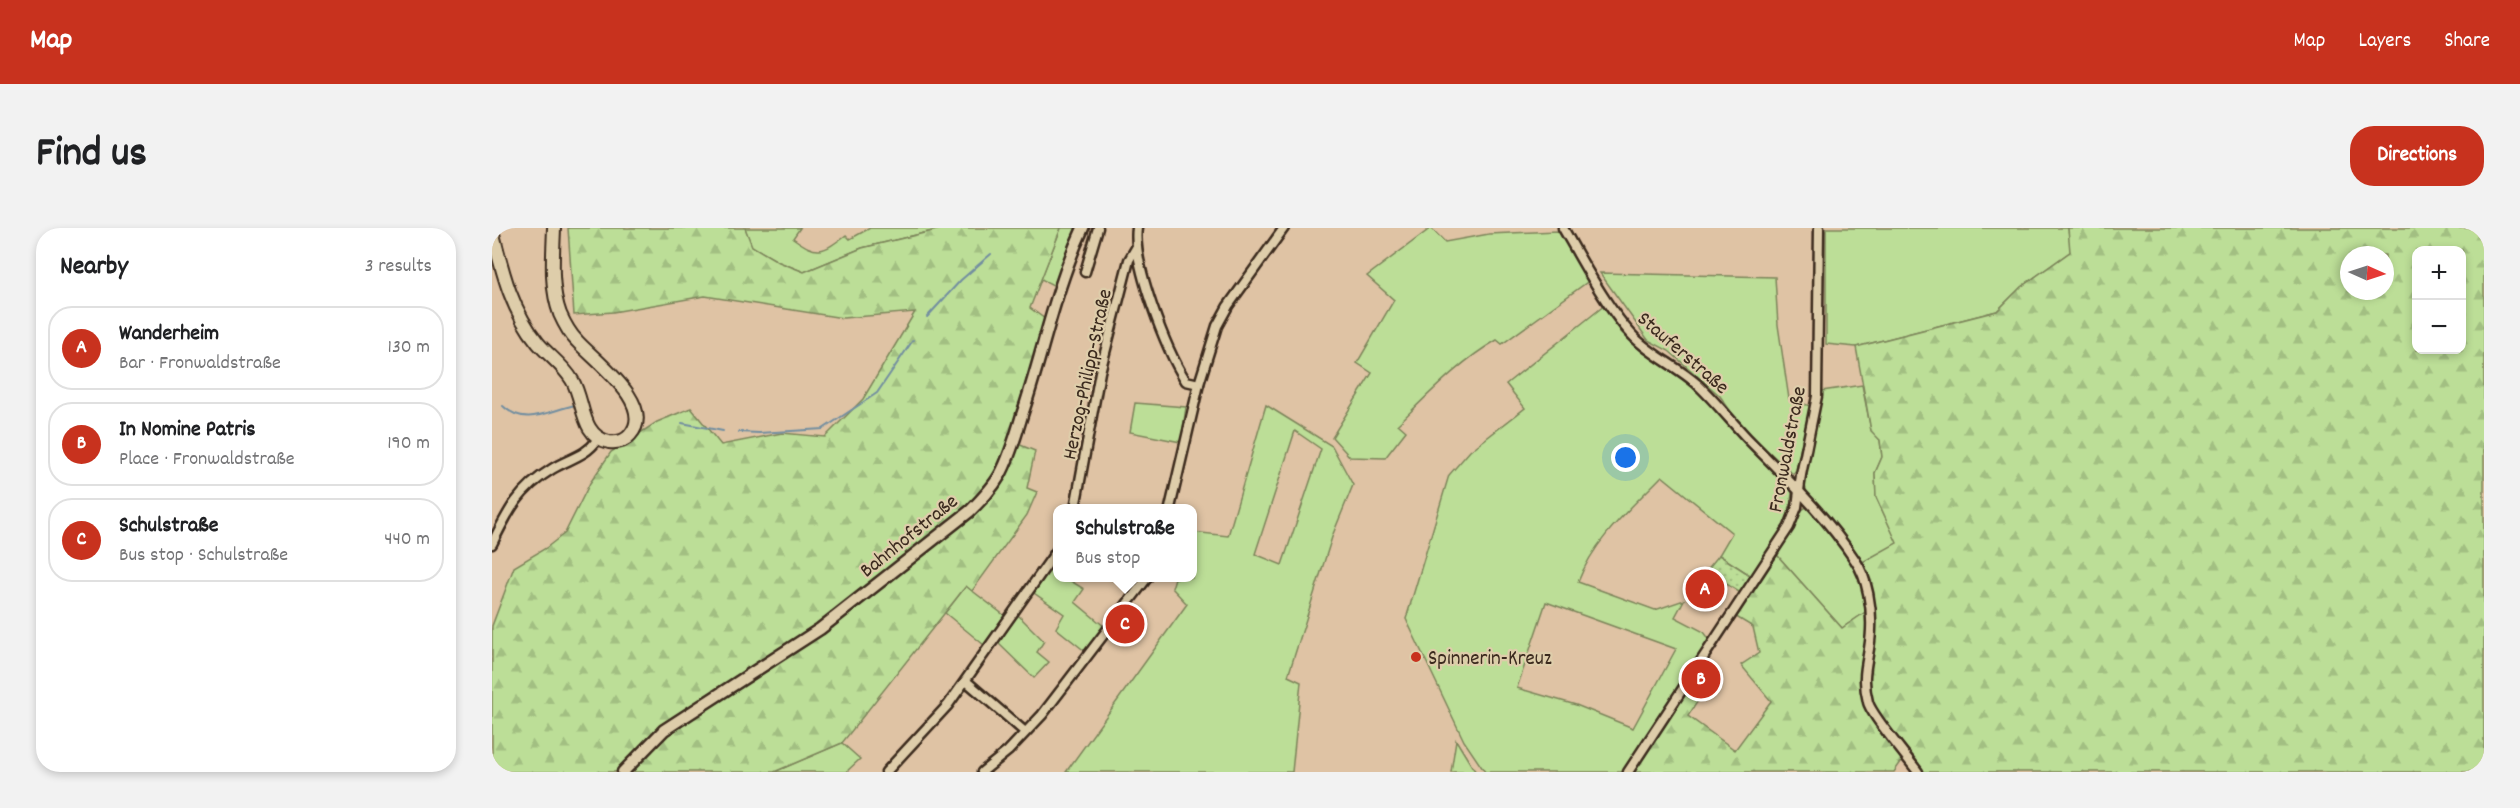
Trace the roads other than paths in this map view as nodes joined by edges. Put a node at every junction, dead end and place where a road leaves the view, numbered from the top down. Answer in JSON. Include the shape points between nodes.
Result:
{"nodes":[{"id":1,"x":554,"y":228,"type":"edge"},
{"id":2,"x":1083,"y":228,"type":"edge"},
{"id":3,"x":1098,"y":228,"type":"edge"},
{"id":4,"x":1137,"y":228,"type":"edge"},
{"id":5,"x":1284,"y":228,"type":"edge"},
{"id":6,"x":1563,"y":228,"type":"edge"},
{"id":7,"x":1819,"y":228,"type":"edge"},
{"id":8,"x":492,"y":230,"type":"edge"},
{"id":9,"x":1136,"y":248,"type":"junction"},
{"id":10,"x":1085,"y":272,"type":"dead end"},
{"id":11,"x":1199,"y":384,"type":"junction"},
{"id":12,"x":597,"y":439,"type":"junction"},
{"id":13,"x":1799,"y":490,"type":"junction"},
{"id":14,"x":1076,"y":504,"type":"edge"},
{"id":15,"x":1171,"y":504,"type":"edge"},
{"id":16,"x":492,"y":544,"type":"edge"},
{"id":17,"x":1053,"y":556,"type":"edge"},
{"id":18,"x":1144,"y":582,"type":"edge"},
{"id":19,"x":966,"y":681,"type":"junction"},
{"id":20,"x":1025,"y":732,"type":"junction"},
{"id":21,"x":623,"y":772,"type":"edge"},
{"id":22,"x":886,"y":772,"type":"edge"},
{"id":23,"x":982,"y":772,"type":"edge"},
{"id":24,"x":1628,"y":772,"type":"edge"},
{"id":25,"x":1918,"y":772,"type":"edge"}],
"edges":[{"from":1,"to":12,"type":"main road","via":[[553,277],[561,315],[574,339],[630,396],[637,412],[636,426],[623,440],[613,443]]},
{"from":2,"to":21,"type":"street","name":"Bahnhofstraße","via":[[1061,282],[1010,453],[989,492],[820,629],[664,730]]},
{"from":3,"to":10,"type":"street"},
{"from":4,"to":9,"type":"street"},
{"from":5,"to":11,"type":"street","via":[[1228,306]]},
{"from":6,"to":13,"type":"street","name":"Stauferstraße","via":[[1635,338],[1698,385]]},
{"from":7,"to":13,"type":"street","name":"Fronwaldstraße","via":[[1817,396]]},
{"from":8,"to":12,"type":"main road","via":[[516,308],[539,344],[571,378],[585,419]]},
{"from":9,"to":11,"type":"street","via":[[1168,349],[1186,381]]},
{"from":9,"to":14,"type":"street","name":"Herzog-Philipp-Straße","via":[[1129,260],[1100,372]]},
{"from":11,"to":15,"type":"street"},
{"from":12,"to":16,"type":"street","via":[[589,451],[552,469],[521,491]]},
{"from":13,"to":24,"type":"street","name":"Fronwaldstraße","via":[[1789,527]]},
{"from":13,"to":25,"type":"street","name":"Stauferstraße","via":[[1858,564],[1869,596],[1871,631],[1863,681],[1869,706]]},
{"from":17,"to":19,"type":"street"},
{"from":18,"to":20,"type":"street"},
{"from":19,"to":20,"type":"street"},
{"from":19,"to":22,"type":"street"},
{"from":20,"to":23,"type":"street"}]}
